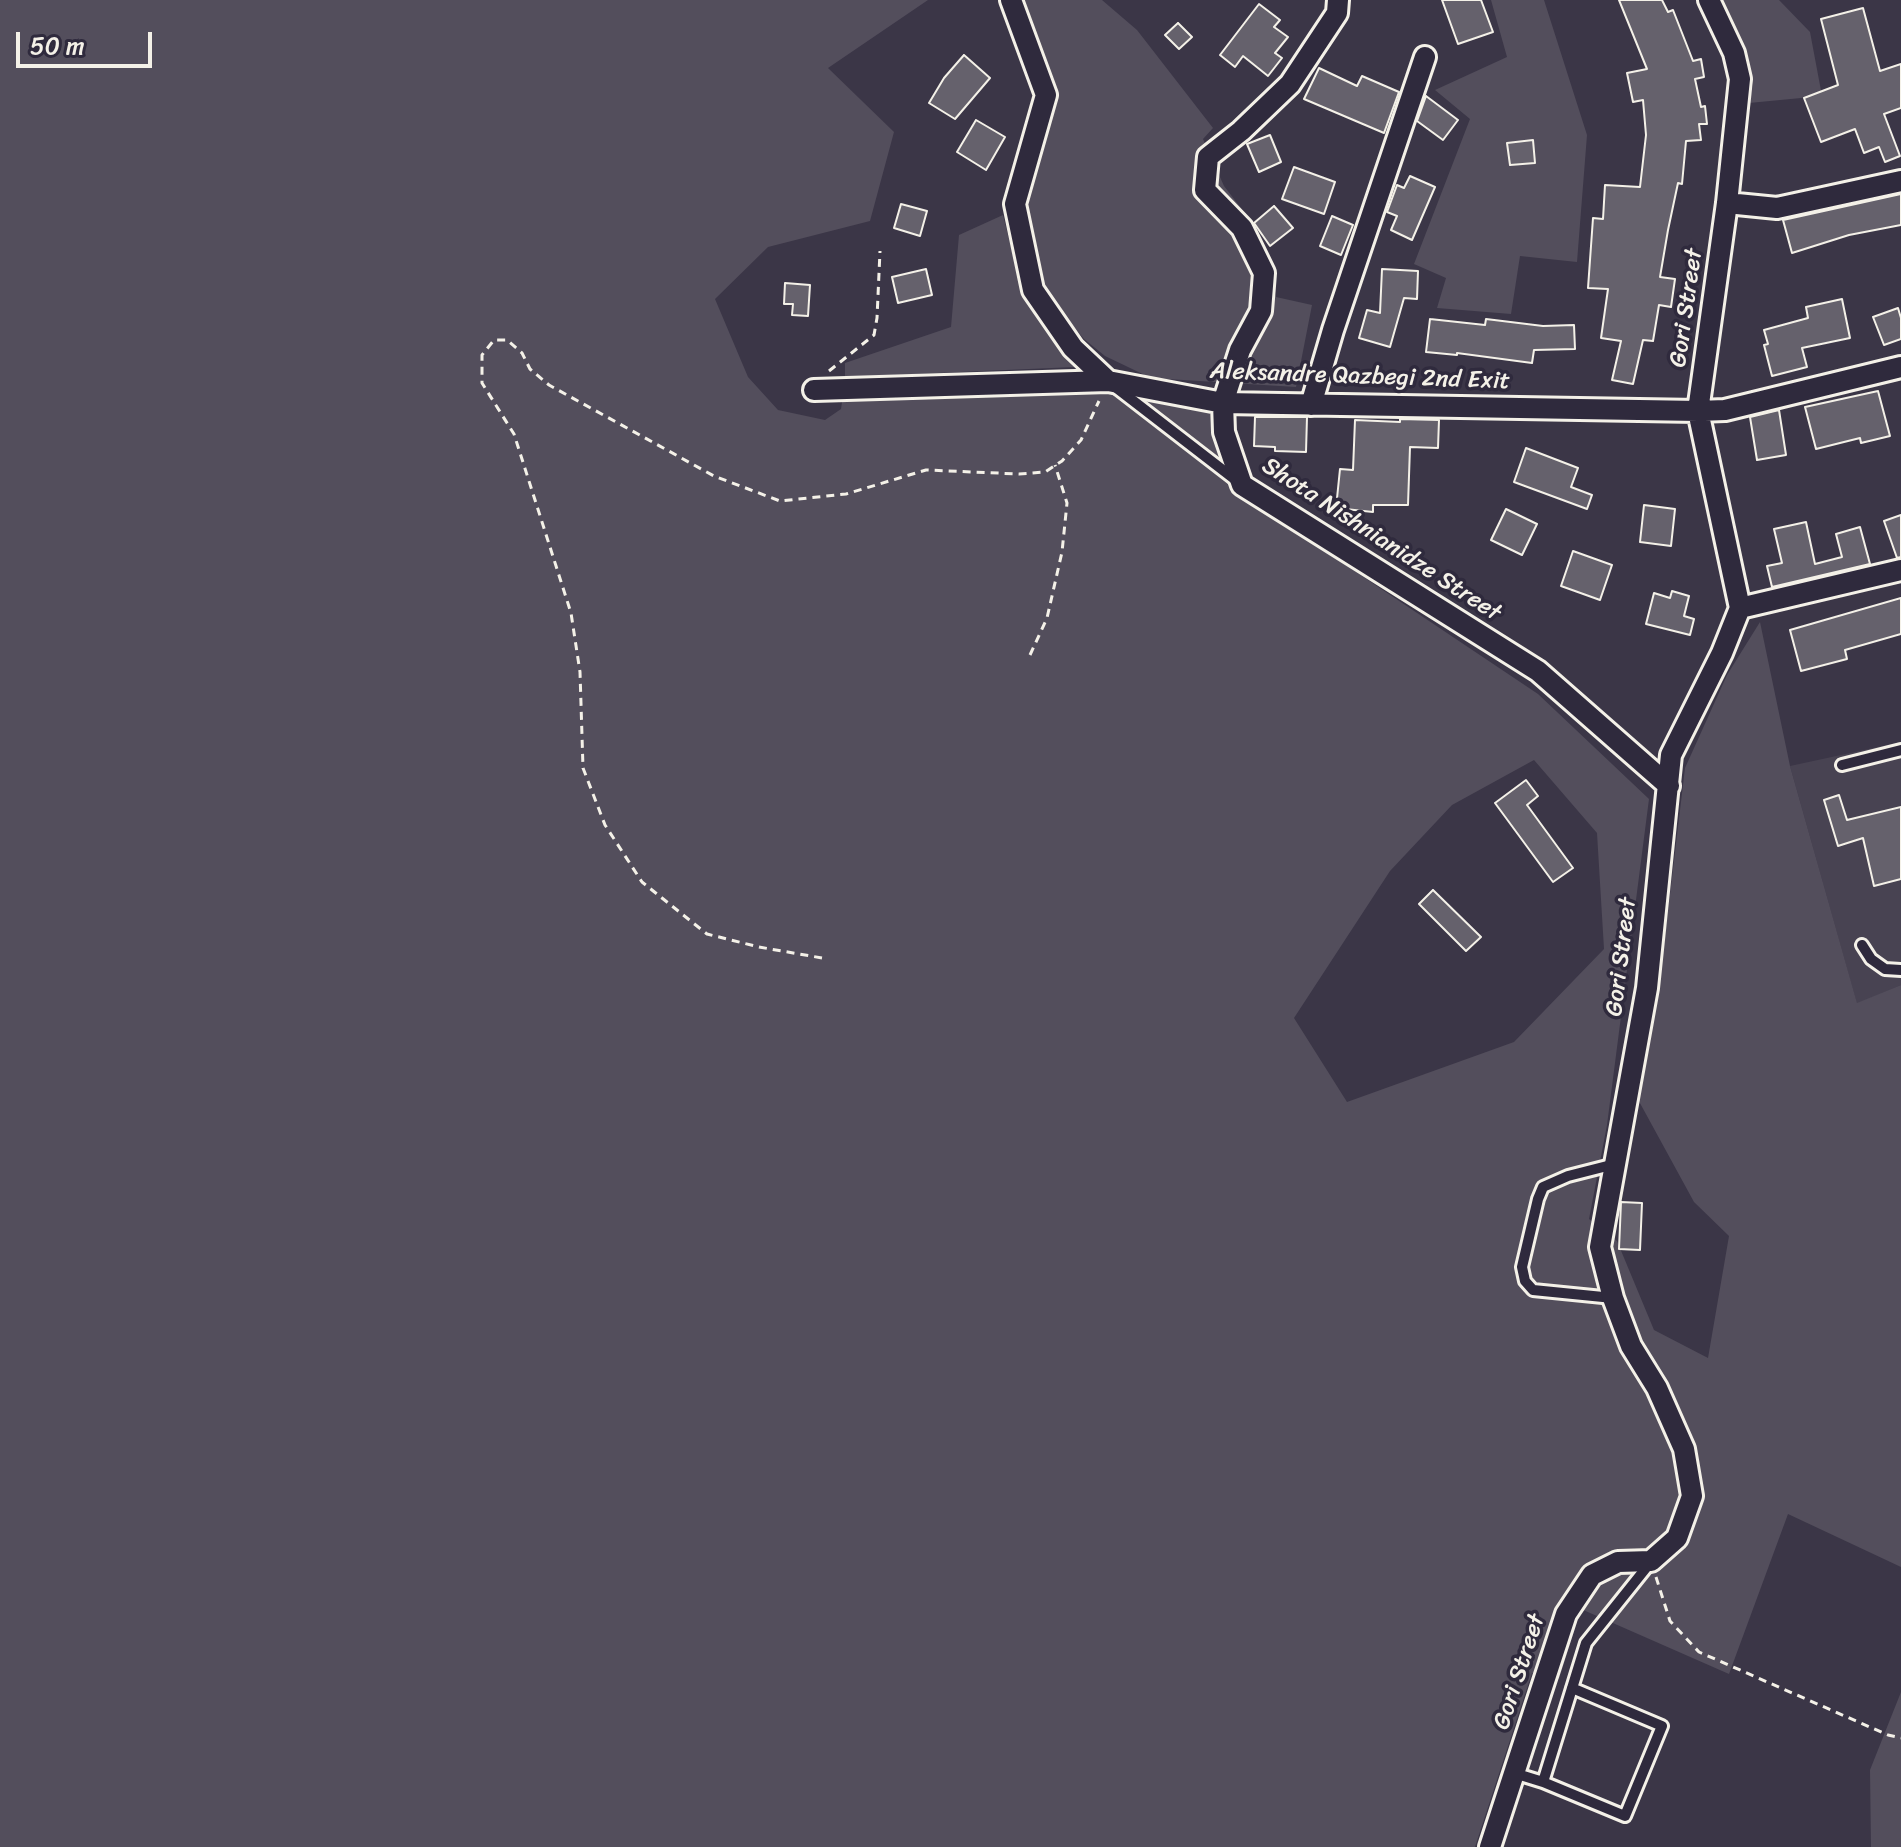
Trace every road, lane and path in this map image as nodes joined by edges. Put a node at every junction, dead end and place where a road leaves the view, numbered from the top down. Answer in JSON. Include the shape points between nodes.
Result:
{"nodes":[{"id":1,"x":1011,"y":0,"type":"edge"},
{"id":2,"x":1338,"y":0,"type":"edge"},
{"id":3,"x":1709,"y":0,"type":"edge"},
{"id":4,"x":1425,"y":57,"type":"dead end"},
{"id":5,"x":1901,"y":181,"type":"edge"},
{"id":6,"x":1727,"y":203,"type":"junction"},
{"id":7,"x":880,"y":251,"type":"dead end"},
{"id":8,"x":1901,"y":367,"type":"edge"},
{"id":9,"x":1108,"y":381,"type":"junction"},
{"id":10,"x":814,"y":390,"type":"joint"},
{"id":11,"x":1223,"y":403,"type":"junction"},
{"id":12,"x":1311,"y":405,"type":"junction"},
{"id":13,"x":1698,"y":411,"type":"junction"},
{"id":14,"x":1055,"y":465,"type":"junction"},
{"id":15,"x":1242,"y":485,"type":"junction"},
{"id":16,"x":1901,"y":570,"type":"edge"},
{"id":17,"x":1740,"y":608,"type":"junction"},
{"id":18,"x":1030,"y":655,"type":"dead end"},
{"id":19,"x":1901,"y":750,"type":"edge"},
{"id":20,"x":1842,"y":765,"type":"dead end"},
{"id":21,"x":1669,"y":786,"type":"junction"},
{"id":22,"x":1862,"y":945,"type":"dead end"},
{"id":23,"x":822,"y":958,"type":"dead end"},
{"id":24,"x":1901,"y":970,"type":"edge"},
{"id":25,"x":1616,"y":1164,"type":"junction"},
{"id":26,"x":1613,"y":1298,"type":"junction"},
{"id":27,"x":1651,"y":1561,"type":"junction"},
{"id":28,"x":1572,"y":1688,"type":"junction"},
{"id":29,"x":1901,"y":1738,"type":"edge"},
{"id":30,"x":1514,"y":1773,"type":"junction"},
{"id":31,"x":1543,"y":1782,"type":"junction"},
{"id":32,"x":1490,"y":1847,"type":"edge"}],
"edges":[{"from":1,"to":9,"type":"street","via":[[1046,95],[1015,204],[1033,290],[1073,348]]},
{"from":2,"to":11,"type":"street","name":"Shota Nishnianidze Street","via":[[1337,13],[1290,84],[1208,157],[1205,190],[1242,228],[1264,273],[1261,311],[1240,350]]},
{"from":3,"to":6,"type":"street","name":"Gori Street","via":[[1740,79]]},
{"from":4,"to":12,"type":"street"},
{"from":5,"to":6,"type":"street","via":[[1777,208]]},
{"from":6,"to":13,"type":"street","name":"Gori Street"},
{"from":7,"to":10,"type":"path","via":[[874,335],[832,366]]},
{"from":8,"to":13,"type":"street","name":"Aleksandre Qazbegi 2nd Exit","via":[[1725,410]]},
{"from":9,"to":10,"type":"street","name":"Aleksandre Qazbegi 2nd Exit"},
{"from":9,"to":11,"type":"street","name":"Aleksandre Qazbegi 2nd Exit"},
{"from":9,"to":14,"type":"path","via":[[1081,440]]},
{"from":9,"to":15,"type":"lane"},
{"from":11,"to":12,"type":"street","name":"Aleksandre Qazbegi 2nd Exit"},
{"from":11,"to":15,"type":"street","name":"Shota Nishnianidze Street","via":[[1224,432]]},
{"from":12,"to":13,"type":"street","name":"Aleksandre Qazbegi 2nd Exit"},
{"from":13,"to":17,"type":"street","name":"Gori Street"},
{"from":14,"to":18,"type":"path","via":[[1067,503],[1062,552],[1047,618]]},
{"from":14,"to":23,"type":"path","via":[[1045,472],[1019,474],[926,470],[846,494],[780,501],[714,476],[549,385],[507,340],[494,340],[482,355],[482,383],[514,434],[571,613],[580,672],[583,768],[605,825],[642,882],[707,934]]},
{"from":15,"to":21,"type":"street","name":"Shota Nishnianidze Street","via":[[1538,671]]},
{"from":16,"to":17,"type":"street"},
{"from":17,"to":21,"type":"street","name":"Gori Street","via":[[1671,755]]},
{"from":19,"to":20,"type":"lane"},
{"from":21,"to":25,"type":"street","name":"Gori Street","via":[[1647,988]]},
{"from":22,"to":24,"type":"lane","via":[[1885,969]]},
{"from":25,"to":26,"type":"street","name":"Gori Street","via":[[1600,1247]]},
{"from":25,"to":26,"type":"lane","via":[[1543,1187],[1522,1267],[1533,1290]]},
{"from":26,"to":27,"type":"street","name":"Gori Street","via":[[1631,1346],[1684,1449],[1692,1496],[1677,1538]]},
{"from":27,"to":28,"type":"lane","via":[[1586,1643]]},
{"from":27,"to":29,"type":"path","via":[[1670,1621],[1699,1652]]},
{"from":27,"to":30,"type":"street","name":"Gori Street","via":[[1618,1562],[1592,1575],[1566,1614]]},
{"from":28,"to":31,"type":"lane"},
{"from":28,"to":31,"type":"lane","via":[[1662,1726],[1625,1816]]},
{"from":30,"to":31,"type":"lane"},
{"from":30,"to":32,"type":"street","name":"Gori Street"}]}
